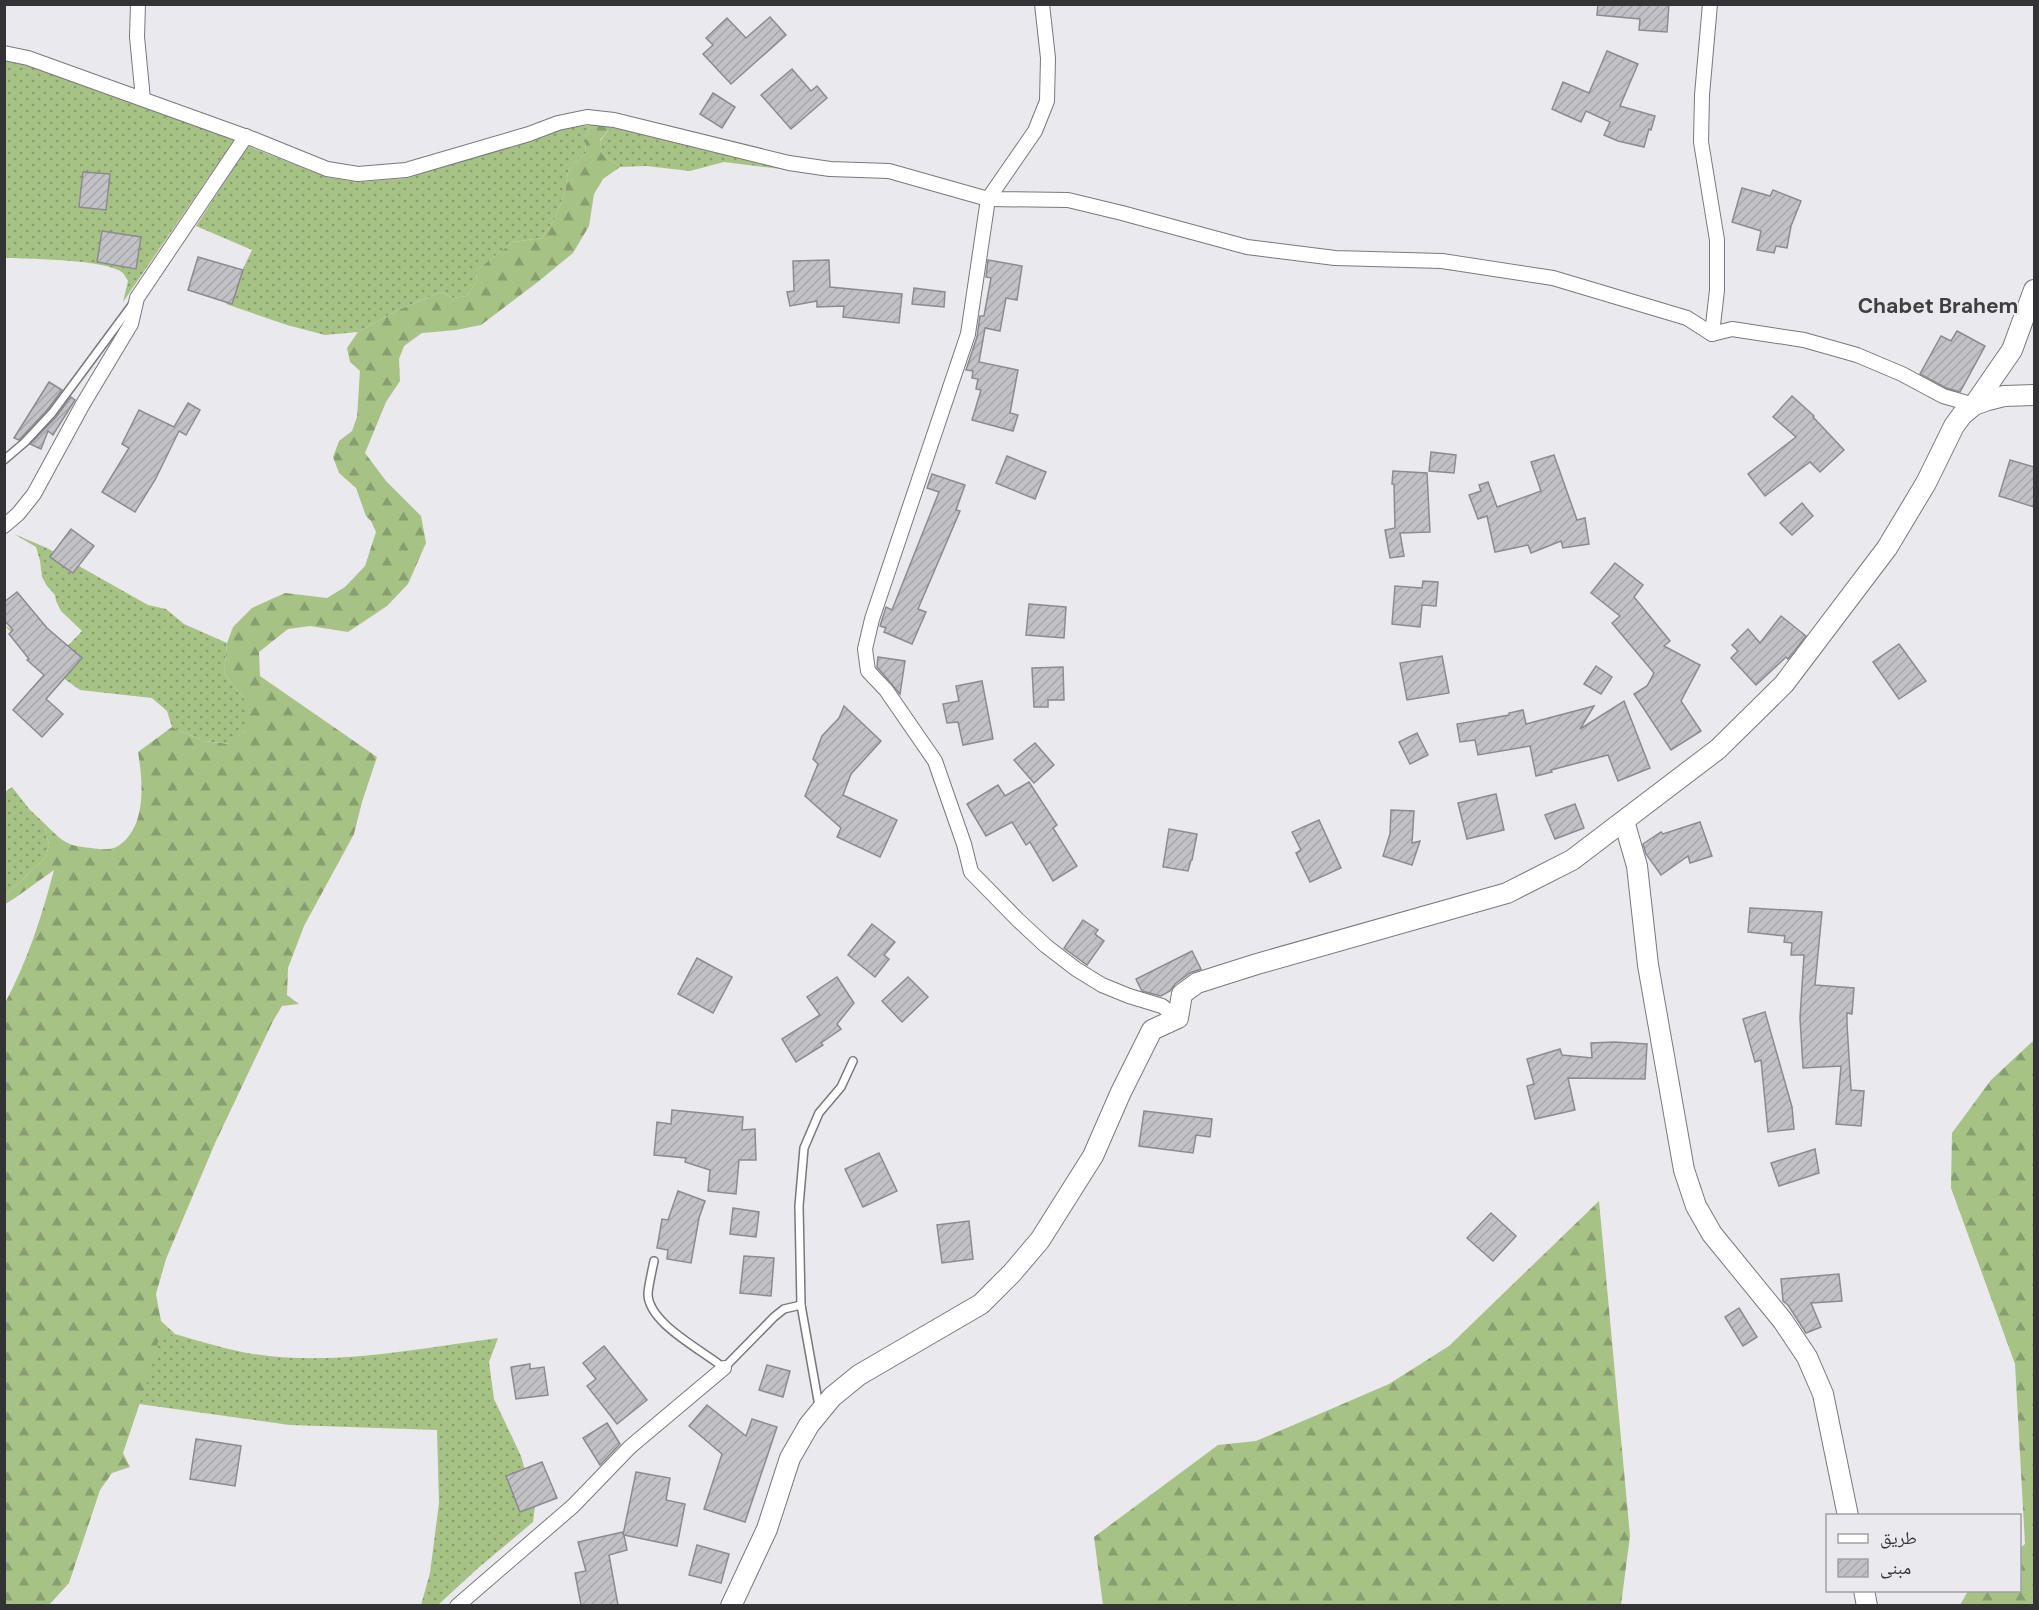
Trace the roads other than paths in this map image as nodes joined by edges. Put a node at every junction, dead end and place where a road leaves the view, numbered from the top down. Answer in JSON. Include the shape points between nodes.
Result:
{"nodes":[{"id":1,"x":138,"y":4,"type":"edge"},
{"id":2,"x":1042,"y":4,"type":"edge"},
{"id":3,"x":1710,"y":4,"type":"edge"},
{"id":4,"x":4,"y":53,"type":"edge"},
{"id":5,"x":143,"y":99,"type":"junction"},
{"id":6,"x":246,"y":136,"type":"junction"},
{"id":7,"x":988,"y":199,"type":"junction"},
{"id":8,"x":2034,"y":291,"type":"edge"},
{"id":9,"x":137,"y":298,"type":"junction"},
{"id":10,"x":1712,"y":334,"type":"junction"},
{"id":11,"x":2034,"y":395,"type":"edge"},
{"id":12,"x":1974,"y":405,"type":"junction"},
{"id":13,"x":4,"y":460,"type":"edge"},
{"id":14,"x":4,"y":526,"type":"edge"},
{"id":15,"x":1624,"y":821,"type":"junction"},
{"id":16,"x":1178,"y":1018,"type":"junction"},
{"id":17,"x":853,"y":1061,"type":"dead end"},
{"id":18,"x":654,"y":1261,"type":"dead end"},
{"id":19,"x":801,"y":1305,"type":"junction"},
{"id":20,"x":724,"y":1368,"type":"junction"},
{"id":21,"x":820,"y":1412,"type":"junction"},
{"id":22,"x":1848,"y":1514,"type":"edge"},
{"id":23,"x":457,"y":1605,"type":"edge"},
{"id":24,"x":731,"y":1605,"type":"edge"}],
"edges":[{"from":1,"to":5,"type":"street"},
{"from":2,"to":7,"type":"street","via":[[1048,58],[1047,102],[1035,131]]},
{"from":3,"to":10,"type":"street","via":[[1701,142],[1717,240]]},
{"from":4,"to":5,"type":"street"},
{"from":5,"to":6,"type":"street"},
{"from":6,"to":7,"type":"street","via":[[327,169],[358,174],[406,170],[587,117],[614,120],[789,163],[889,171]]},
{"from":6,"to":9,"type":"street"},
{"from":7,"to":10,"type":"street","via":[[1068,200],[1247,247],[1335,258],[1443,261],[1552,278],[1687,318]]},
{"from":7,"to":16,"type":"street","via":[[968,334],[872,619],[865,649],[868,671],[886,690],[935,761],[971,872],[1025,927],[1076,969],[1102,985],[1162,1006]]},
{"from":8,"to":12,"type":"main road","via":[[2012,350]]},
{"from":9,"to":13,"type":"lane","via":[[52,413]]},
{"from":9,"to":14,"type":"street","via":[[131,324],[34,494]]},
{"from":10,"to":12,"type":"street","via":[[1732,328],[1804,340],[1857,355],[1943,396]]},
{"from":11,"to":12,"type":"main road","via":[[2004,396]]},
{"from":12,"to":15,"type":"main road","via":[[1954,426],[1887,548],[1784,684],[1718,749]]},
{"from":15,"to":16,"type":"main road","via":[[1572,860],[1507,893],[1197,983],[1182,994]]},
{"from":15,"to":22,"type":"main road","via":[[1637,866],[1648,965],[1684,1170],[1696,1206],[1712,1234],[1783,1321],[1807,1357],[1823,1394]]},
{"from":16,"to":21,"type":"main road","via":[[1152,1030],[1093,1156],[1040,1240],[1012,1273],[981,1304],[859,1376]]},
{"from":17,"to":19,"type":"lane","via":[[841,1087],[819,1113],[804,1148],[799,1206]]},
{"from":18,"to":20,"type":"lane","via":[[648,1296],[656,1315]]},
{"from":19,"to":20,"type":"lane","via":[[784,1309],[774,1317]]},
{"from":19,"to":21,"type":"lane"},
{"from":20,"to":23,"type":"street","via":[[630,1447],[573,1506]]},
{"from":21,"to":24,"type":"main road","via":[[790,1458],[767,1529]]}]}
